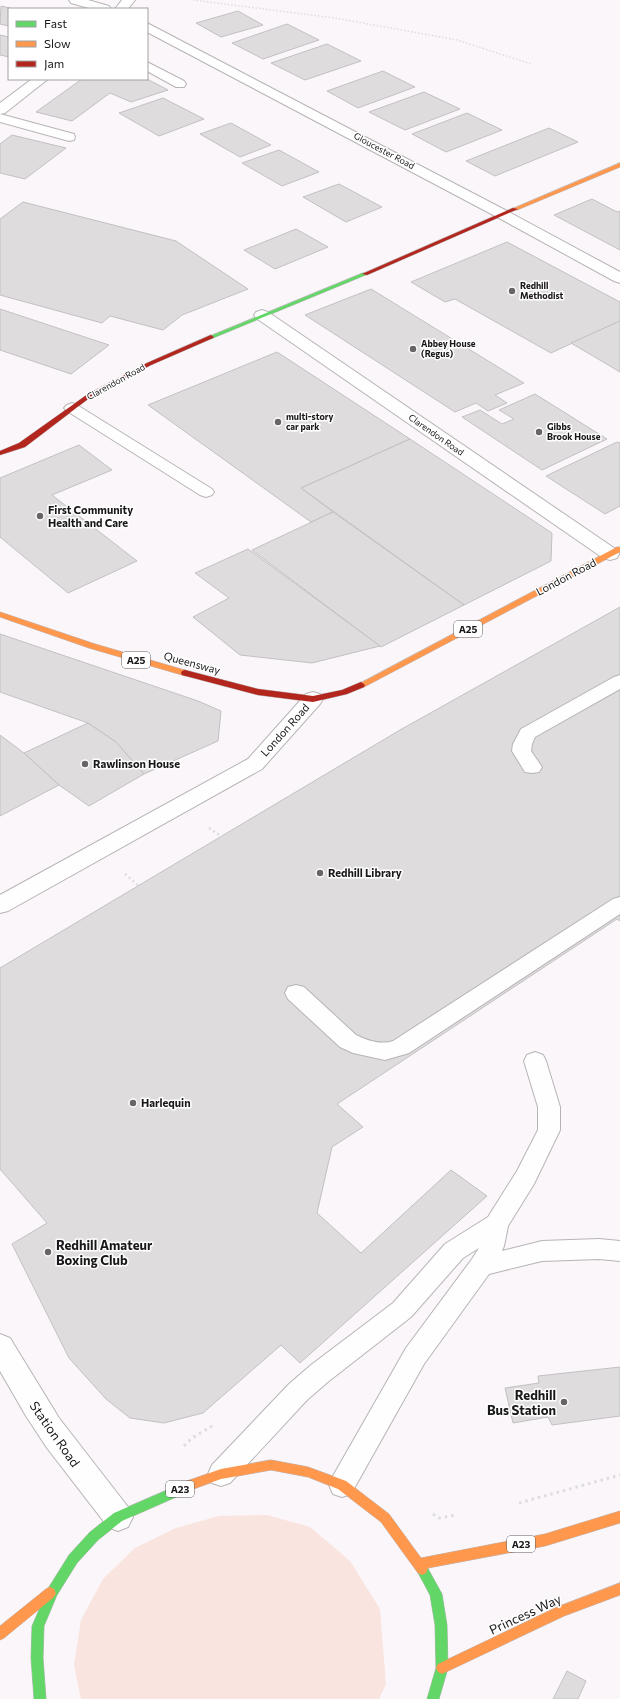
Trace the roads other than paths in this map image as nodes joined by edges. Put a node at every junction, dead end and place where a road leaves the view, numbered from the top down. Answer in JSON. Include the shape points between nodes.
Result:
{"nodes":[{"id":1,"x":75,"y":0,"type":"edge"},
{"id":2,"x":129,"y":0,"type":"edge"},
{"id":3,"x":102,"y":8,"type":"edge"},
{"id":4,"x":122,"y":8,"type":"edge"},
{"id":5,"x":148,"y":28,"type":"edge"},
{"id":6,"x":148,"y":67,"type":"edge"},
{"id":7,"x":41,"y":80,"type":"edge"},
{"id":8,"x":180,"y":84,"type":"dead end"},
{"id":9,"x":0,"y":110,"type":"edge"},
{"id":10,"x":0,"y":118,"type":"edge"},
{"id":11,"x":69,"y":137,"type":"dead end"},
{"id":12,"x":620,"y":165,"type":"edge"},
{"id":13,"x":502,"y":214,"type":"junction"},
{"id":14,"x":620,"y":278,"type":"edge"},
{"id":15,"x":262,"y":315,"type":"junction"},
{"id":16,"x":72,"y":408,"type":"junction"},
{"id":17,"x":0,"y":453,"type":"edge"},
{"id":18,"x":206,"y":492,"type":"dead end"},
{"id":19,"x":615,"y":552,"type":"edge"},
{"id":20,"x":0,"y":614,"type":"edge"},
{"id":21,"x":620,"y":681,"type":"edge"},
{"id":22,"x":313,"y":699,"type":"junction"},
{"id":23,"x":532,"y":768,"type":"dead end"},
{"id":24,"x":620,"y":904,"type":"edge"},
{"id":25,"x":0,"y":905,"type":"edge"},
{"id":26,"x":296,"y":994,"type":"dead end"},
{"id":27,"x":534,"y":1061,"type":"dead end"},
{"id":28,"x":496,"y":1224,"type":"junction"},
{"id":29,"x":620,"y":1251,"type":"edge"},
{"id":30,"x":481,"y":1266,"type":"junction"},
{"id":31,"x":0,"y":1346,"type":"edge"},
{"id":32,"x":221,"y":1474,"type":"junction"},
{"id":33,"x":342,"y":1485,"type":"junction"},
{"id":34,"x":118,"y":1517,"type":"junction"},
{"id":35,"x":620,"y":1517,"type":"edge"},
{"id":36,"x":420,"y":1564,"type":"junction"},
{"id":37,"x":620,"y":1589,"type":"edge"},
{"id":38,"x":53,"y":1592,"type":"junction"},
{"id":39,"x":0,"y":1634,"type":"edge"},
{"id":40,"x":442,"y":1668,"type":"junction"},
{"id":41,"x":40,"y":1699,"type":"edge"},
{"id":42,"x":432,"y":1699,"type":"edge"}],
"edges":[{"from":1,"to":3,"type":"street"},
{"from":2,"to":4,"type":"street"},
{"from":5,"to":13,"type":"street","name":"Gloucester Road"},
{"from":6,"to":8,"type":"lane"},
{"from":7,"to":9,"type":"street"},
{"from":10,"to":11,"type":"lane"},
{"from":12,"to":13,"type":"main road","name":"Clarendon Road"},
{"from":13,"to":14,"type":"street","name":"Gloucester Road"},
{"from":13,"to":15,"type":"main road","name":"Clarendon Road","via":[[389,264]]},
{"from":15,"to":16,"type":"main road","name":"Clarendon Road","via":[[149,364],[90,395]]},
{"from":15,"to":19,"type":"street","name":"Clarendon Road"},
{"from":16,"to":17,"type":"main road","name":"Clarendon Road","via":[[22,445]]},
{"from":16,"to":18,"type":"lane"},
{"from":19,"to":22,"type":"main road","name":"London Road","number":"A25","via":[[374,679],[344,692]]},
{"from":20,"to":22,"type":"main road","name":"Queensway","number":"A25","via":[[128,658],[258,692]]},
{"from":21,"to":23,"type":"lane","via":[[528,733],[520,746],[521,753]]},
{"from":22,"to":25,"type":"street","name":"London Road","via":[[255,764]]},
{"from":24,"to":26,"type":"lane","via":[[401,1047],[385,1052],[361,1047],[348,1041]]},
{"from":27,"to":28,"type":"lane","via":[[549,1107],[549,1130],[526,1177]]},
{"from":28,"to":30,"type":"lane","via":[[492,1246]]},
{"from":28,"to":32,"type":"lane","via":[[454,1251],[402,1310],[303,1387]]},
{"from":29,"to":30,"type":"lane","via":[[542,1251]]},
{"from":30,"to":33,"type":"lane","via":[[415,1356]]},
{"from":31,"to":34,"type":"street","name":"Station Road","via":[[49,1427]]},
{"from":32,"to":33,"type":"main road","number":"A23","via":[[271,1465],[308,1472]]},
{"from":32,"to":34,"type":"main road","number":"A23","via":[[177,1490]]},
{"from":33,"to":36,"type":"main road","number":"A23","via":[[385,1518]]},
{"from":34,"to":38,"type":"main road","number":"A23","via":[[94,1536],[73,1559]]},
{"from":35,"to":36,"type":"main road","number":"A23","via":[[545,1540]]},
{"from":36,"to":40,"type":"main road","number":"A23","via":[[436,1594],[441,1625]]},
{"from":37,"to":40,"type":"main road","name":"Princess Way","via":[[561,1611]]},
{"from":38,"to":39,"type":"main road","number":"A23"},
{"from":38,"to":41,"type":"main road","number":"A23","via":[[38,1626]]},
{"from":40,"to":42,"type":"main road","number":"A23"}]}
